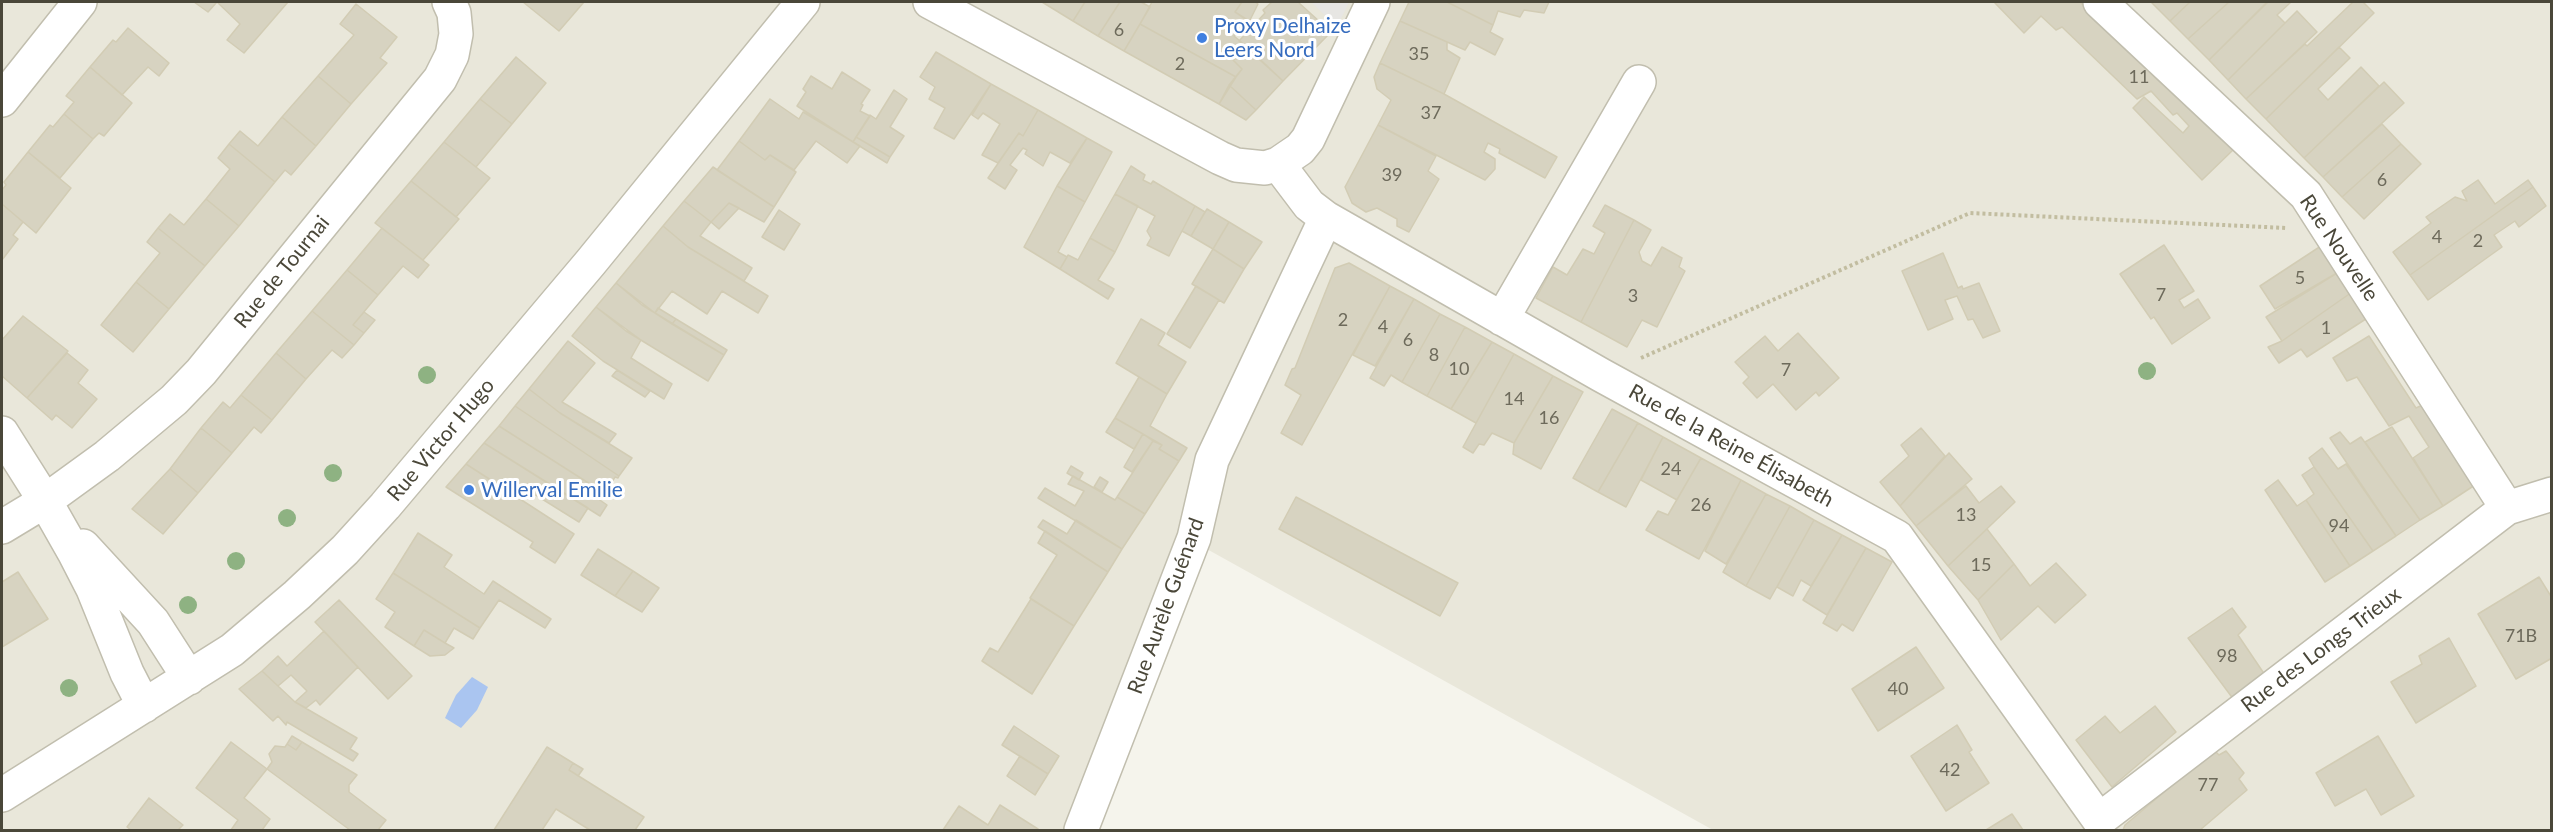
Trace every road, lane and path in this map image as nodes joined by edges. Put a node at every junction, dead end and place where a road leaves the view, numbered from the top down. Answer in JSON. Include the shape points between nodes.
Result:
{"nodes":[{"id":1,"x":80,"y":2,"type":"edge"},
{"id":2,"x":449,"y":2,"type":"edge"},
{"id":3,"x":803,"y":2,"type":"edge"},
{"id":4,"x":1373,"y":2,"type":"edge"},
{"id":5,"x":2100,"y":2,"type":"edge"},
{"id":6,"x":935,"y":3,"type":"edge"},
{"id":7,"x":1639,"y":82,"type":"dead end"},
{"id":8,"x":2,"y":100,"type":"edge"},
{"id":9,"x":1278,"y":164,"type":"junction"},
{"id":10,"x":1326,"y":218,"type":"junction"},
{"id":11,"x":2328,"y":230,"type":"junction"},
{"id":12,"x":1502,"y":319,"type":"junction"},
{"id":13,"x":1602,"y":375,"type":"junction"},
{"id":14,"x":2,"y":434,"type":"edge"},
{"id":15,"x":2552,"y":494,"type":"edge"},
{"id":16,"x":45,"y":501,"type":"junction"},
{"id":17,"x":2507,"y":508,"type":"junction"},
{"id":18,"x":2,"y":527,"type":"edge"},
{"id":19,"x":189,"y":678,"type":"junction"},
{"id":20,"x":144,"y":706,"type":"junction"},
{"id":21,"x":2,"y":795,"type":"edge"},
{"id":22,"x":2099,"y":820,"type":"joint"},
{"id":23,"x":1081,"y":831,"type":"edge"}],
"edges":[{"from":1,"to":8,"type":"street"},
{"from":2,"to":16,"type":"street","name":"Rue de Tournai","via":[[456,34],[452,55],[440,79],[201,372],[143,427]]},
{"from":3,"to":19,"type":"street","name":"Rue Victor Hugo","via":[[385,506],[290,601],[232,650]]},
{"from":4,"to":9,"type":"street","via":[[1308,139]]},
{"from":5,"to":11,"type":"street","name":"Rue Nouvelle","via":[[2306,195]]},
{"from":6,"to":9,"type":"street","via":[[1220,158],[1248,167]]},
{"from":7,"to":12,"type":"street"},
{"from":9,"to":10,"type":"street","name":"Rue de la Reine Élisabeth","via":[[1309,205]]},
{"from":10,"to":12,"type":"street","name":"Rue de la Reine Élisabeth"},
{"from":10,"to":23,"type":"street","name":"Rue Aurèle Guénard","via":[[1212,460],[1194,538]]},
{"from":11,"to":13,"type":"path","via":[[1970,213]]},
{"from":11,"to":17,"type":"street","name":"Rue Nouvelle"},
{"from":12,"to":13,"type":"street","name":"Rue de la Reine Élisabeth"},
{"from":13,"to":22,"type":"street","name":"Rue de la Reine Élisabeth","via":[[1897,537]]},
{"from":14,"to":16,"type":"street"},
{"from":15,"to":17,"type":"street","name":"Rue des Longs Trieux"},
{"from":16,"to":18,"type":"street","name":"Rue de Tournai"},
{"from":16,"to":19,"type":"street","via":[[153,622]]},
{"from":16,"to":20,"type":"street","via":[[93,589]]},
{"from":17,"to":22,"type":"street","name":"Rue des Longs Trieux"},
{"from":19,"to":20,"type":"street","name":"Rue Victor Hugo"},
{"from":20,"to":21,"type":"street","name":"Rue Victor Hugo"}]}
